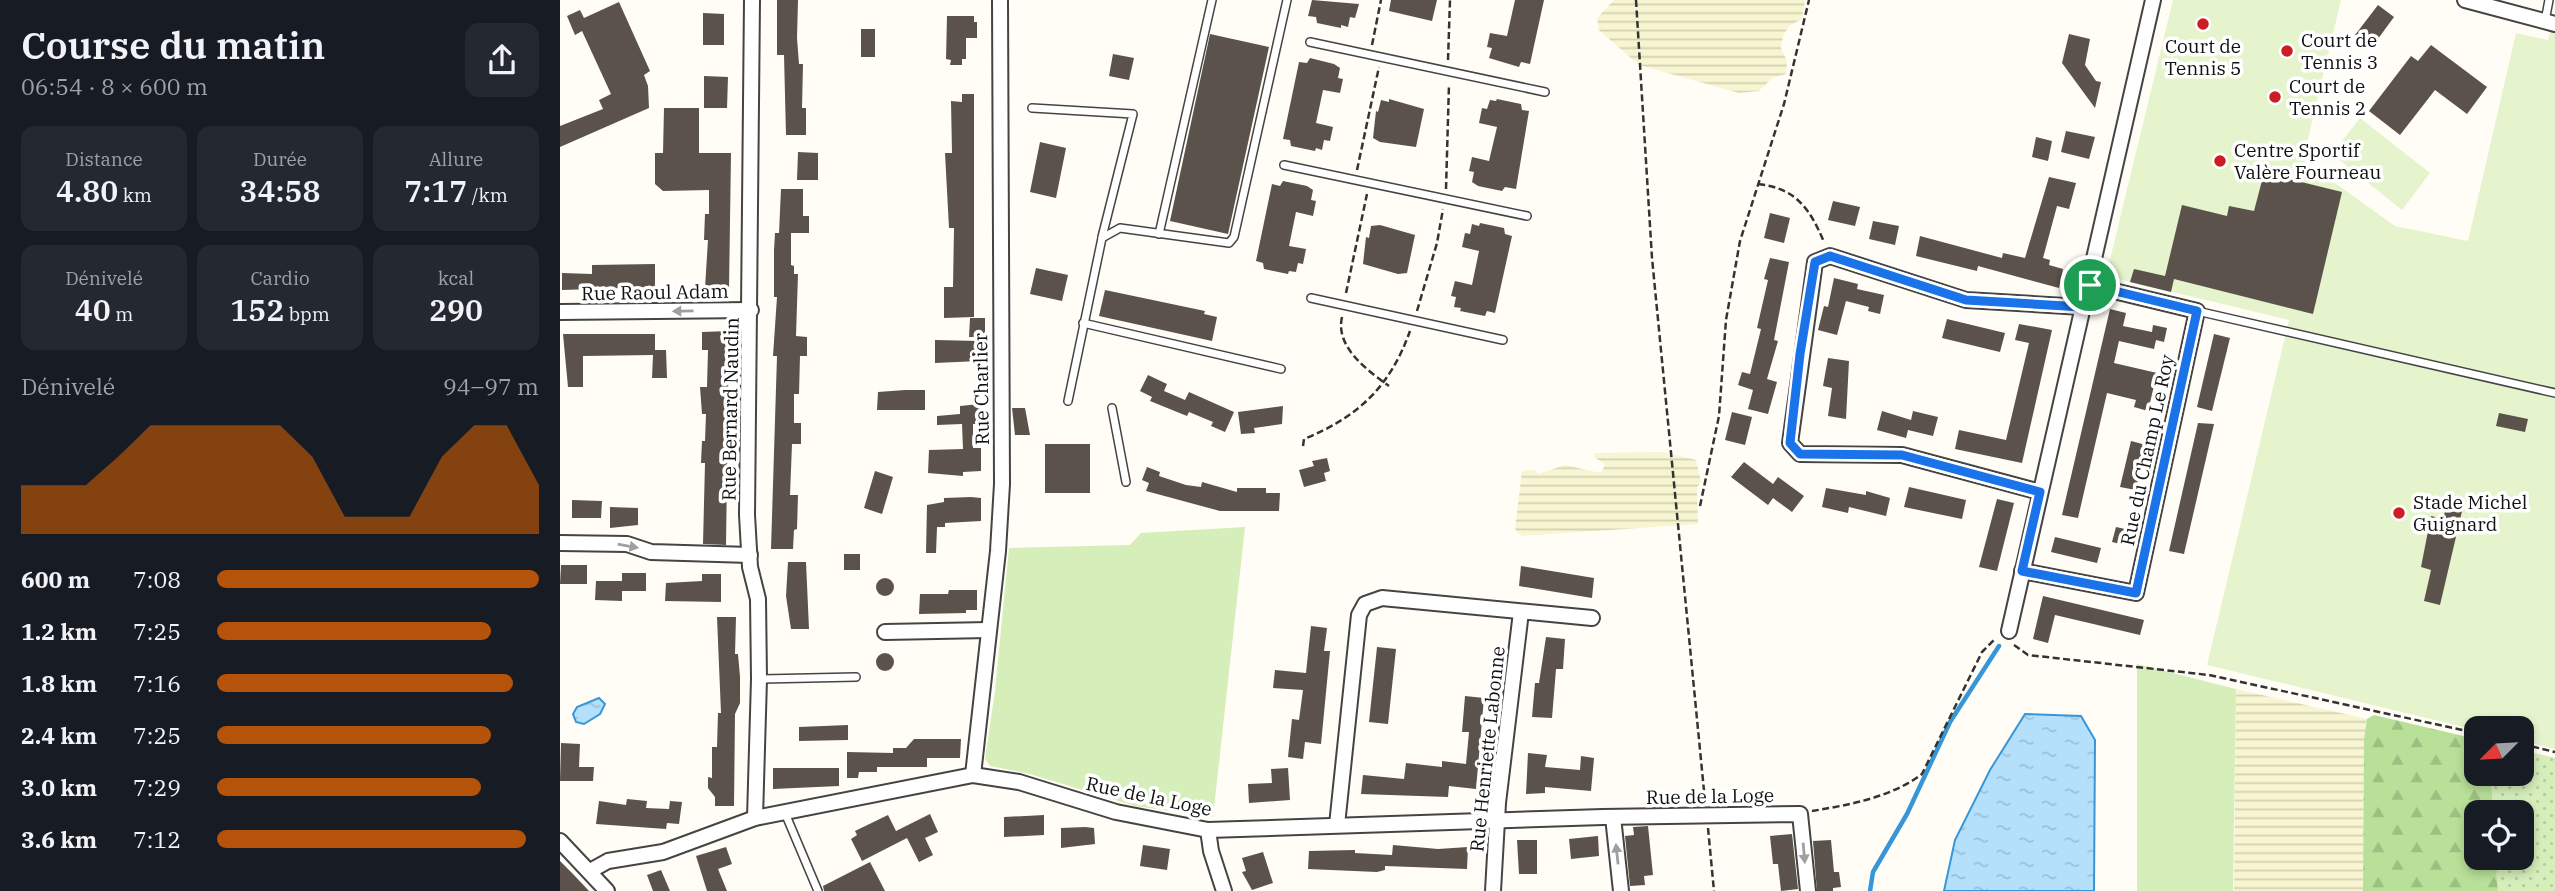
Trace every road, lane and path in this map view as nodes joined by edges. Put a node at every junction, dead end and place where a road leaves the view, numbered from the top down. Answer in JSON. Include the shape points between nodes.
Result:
{"nodes":[{"id":1,"x":752,"y":0,"type":"edge"},
{"id":2,"x":1000,"y":0,"type":"edge"},
{"id":3,"x":1212,"y":0,"type":"edge"},
{"id":4,"x":1287,"y":0,"type":"edge"},
{"id":5,"x":1381,"y":0,"type":"edge"},
{"id":6,"x":1450,"y":0,"type":"edge"},
{"id":7,"x":1636,"y":0,"type":"edge"},
{"id":8,"x":1809,"y":0,"type":"edge"},
{"id":9,"x":2154,"y":0,"type":"edge"},
{"id":10,"x":2465,"y":0,"type":"edge"},
{"id":11,"x":2549,"y":0,"type":"edge"},
{"id":12,"x":2550,"y":23,"type":"edge"},
{"id":13,"x":1310,"y":42,"type":"dead end"},
{"id":14,"x":1370,"y":54,"type":"junction"},
{"id":15,"x":1381,"y":57,"type":"junction"},
{"id":16,"x":1448,"y":71,"type":"junction"},
{"id":17,"x":1545,"y":92,"type":"dead end"},
{"id":18,"x":1032,"y":108,"type":"dead end"},
{"id":19,"x":1284,"y":165,"type":"dead end"},
{"id":20,"x":1354,"y":180,"type":"junction"},
{"id":21,"x":1369,"y":183,"type":"junction"},
{"id":22,"x":1758,"y":184,"type":"junction"},
{"id":23,"x":1445,"y":200,"type":"junction"},
{"id":24,"x":1527,"y":216,"type":"dead end"},
{"id":25,"x":1159,"y":234,"type":"junction"},
{"id":26,"x":1102,"y":238,"type":"junction"},
{"id":27,"x":1830,"y":256,"type":"junction"},
{"id":28,"x":2090,"y":285,"type":"junction"},
{"id":29,"x":1311,"y":298,"type":"dead end"},
{"id":30,"x":1344,"y":305,"type":"junction"},
{"id":31,"x":2082,"y":307,"type":"junction"},
{"id":32,"x":751,"y":310,"type":"junction"},
{"id":33,"x":2197,"y":311,"type":"junction"},
{"id":34,"x":560,"y":312,"type":"edge"},
{"id":35,"x":1414,"y":320,"type":"junction"},
{"id":36,"x":1083,"y":323,"type":"junction"},
{"id":37,"x":1503,"y":340,"type":"dead end"},
{"id":38,"x":1281,"y":369,"type":"dead end"},
{"id":39,"x":1384,"y":382,"type":"junction"},
{"id":40,"x":1389,"y":386,"type":"dead end"},
{"id":41,"x":2555,"y":393,"type":"edge"},
{"id":42,"x":1068,"y":401,"type":"dead end"},
{"id":43,"x":1112,"y":408,"type":"dead end"},
{"id":44,"x":1303,"y":446,"type":"dead end"},
{"id":45,"x":1126,"y":482,"type":"dead end"},
{"id":46,"x":2040,"y":492,"type":"junction"},
{"id":47,"x":1700,"y":506,"type":"dead end"},
{"id":48,"x":560,"y":543,"type":"edge"},
{"id":49,"x":750,"y":555,"type":"junction"},
{"id":50,"x":2022,"y":571,"type":"junction"},
{"id":51,"x":1521,"y":612,"type":"junction"},
{"id":52,"x":1592,"y":618,"type":"dead end"},
{"id":53,"x":989,"y":630,"type":"junction"},
{"id":54,"x":2009,"y":631,"type":"junction"},
{"id":55,"x":885,"y":632,"type":"dead end"},
{"id":56,"x":856,"y":677,"type":"dead end"},
{"id":57,"x":759,"y":679,"type":"junction"},
{"id":58,"x":2464,"y":730,"type":"edge"},
{"id":59,"x":2534,"y":747,"type":"edge"},
{"id":60,"x":2555,"y":752,"type":"edge"},
{"id":61,"x":973,"y":775,"type":"junction"},
{"id":62,"x":785,"y":814,"type":"junction"},
{"id":63,"x":1801,"y":814,"type":"junction"},
{"id":64,"x":1707,"y":816,"type":"junction"},
{"id":65,"x":1613,"y":817,"type":"junction"},
{"id":66,"x":755,"y":818,"type":"junction"},
{"id":67,"x":1497,"y":822,"type":"junction"},
{"id":68,"x":1337,"y":825,"type":"junction"},
{"id":69,"x":1208,"y":830,"type":"junction"},
{"id":70,"x":560,"y":841,"type":"edge"},
{"id":71,"x":590,"y":870,"type":"junction"},
{"id":72,"x":607,"y":891,"type":"edge"},
{"id":73,"x":818,"y":891,"type":"edge"},
{"id":74,"x":1223,"y":891,"type":"edge"},
{"id":75,"x":1493,"y":891,"type":"edge"},
{"id":76,"x":1621,"y":891,"type":"edge"},
{"id":77,"x":1714,"y":891,"type":"edge"},
{"id":78,"x":1808,"y":891,"type":"edge"}],
"edges":[{"from":1,"to":32,"type":"street","name":"Rue Bernard Naudin"},
{"from":2,"to":53,"type":"street","name":"Rue Charlier","via":[[1002,484]]},
{"from":3,"to":25,"type":"lane"},
{"from":4,"to":25,"type":"lane","via":[[1234,237],[1229,243]]},
{"from":5,"to":14,"type":"path"},
{"from":6,"to":16,"type":"path"},
{"from":7,"to":64,"type":"path","via":[[1652,258]]},
{"from":8,"to":22,"type":"path"},
{"from":9,"to":28,"type":"street"},
{"from":10,"to":12,"type":"street"},
{"from":11,"to":12,"type":"lane"},
{"from":13,"to":14,"type":"lane"},
{"from":14,"to":15,"type":"lane"},
{"from":15,"to":16,"type":"lane"},
{"from":15,"to":20,"type":"path"},
{"from":16,"to":17,"type":"lane"},
{"from":16,"to":23,"type":"path"},
{"from":18,"to":26,"type":"lane","via":[[1133,114]]},
{"from":19,"to":20,"type":"lane"},
{"from":20,"to":21,"type":"lane"},
{"from":21,"to":23,"type":"lane"},
{"from":21,"to":30,"type":"path"},
{"from":22,"to":27,"type":"path","via":[[1798,197],[1813,216]]},
{"from":22,"to":47,"type":"path","via":[[1740,241],[1726,320],[1719,416]]},
{"from":23,"to":24,"type":"lane"},
{"from":23,"to":35,"type":"path"},
{"from":25,"to":26,"type":"lane","via":[[1120,228]]},
{"from":26,"to":36,"type":"lane"},
{"from":27,"to":31,"type":"street","via":[[1966,300]]},
{"from":27,"to":46,"type":"street","via":[[1815,262],[1790,443],[1800,454],[1902,455]]},
{"from":28,"to":31,"type":"street"},
{"from":28,"to":33,"type":"street"},
{"from":29,"to":30,"type":"lane"},
{"from":30,"to":35,"type":"lane"},
{"from":30,"to":39,"type":"path","via":[[1340,336]]},
{"from":31,"to":46,"type":"street"},
{"from":32,"to":34,"type":"street","name":"Rue Raoul Adam","one_way":true},
{"from":32,"to":49,"type":"street","name":"Rue Bernard Naudin"},
{"from":33,"to":41,"type":"lane"},
{"from":33,"to":50,"type":"street","name":"Rue du Champ Le Roy","via":[[2136,593]]},
{"from":35,"to":37,"type":"lane"},
{"from":35,"to":39,"type":"path"},
{"from":36,"to":38,"type":"lane"},
{"from":36,"to":42,"type":"lane"},
{"from":39,"to":40,"type":"path"},
{"from":39,"to":44,"type":"path","via":[[1361,409],[1304,439]]},
{"from":43,"to":45,"type":"lane"},
{"from":46,"to":50,"type":"street"},
{"from":48,"to":49,"type":"street","one_way":true},
{"from":49,"to":57,"type":"street","name":"Rue Bernard Naudin","via":[[758,599]]},
{"from":50,"to":54,"type":"street"},
{"from":51,"to":52,"type":"street"},
{"from":51,"to":67,"type":"street","name":"Rue Henriette Labonne"},
{"from":51,"to":68,"type":"street","via":[[1382,598],[1366,604],[1359,615]]},
{"from":53,"to":55,"type":"street"},
{"from":53,"to":61,"type":"street","name":"Rue Charlier"},
{"from":54,"to":58,"type":"path","via":[[2013,644],[2028,654],[2209,675]]},
{"from":54,"to":63,"type":"path","via":[[1982,652],[1922,774],[1885,793]]},
{"from":56,"to":57,"type":"lane"},
{"from":57,"to":66,"type":"street","name":"Rue Bernard Naudin"},
{"from":59,"to":60,"type":"path"},
{"from":61,"to":62,"type":"street","name":"Rue de la Loge"},
{"from":61,"to":69,"type":"street","name":"Rue de la Loge","via":[[1019,782],[1116,812]]},
{"from":62,"to":66,"type":"street","name":"Rue de la Loge"},
{"from":62,"to":73,"type":"lane"},
{"from":63,"to":64,"type":"street","name":"Rue de la Loge"},
{"from":63,"to":78,"type":"street","one_way":true},
{"from":64,"to":65,"type":"street","name":"Rue de la Loge"},
{"from":64,"to":77,"type":"path"},
{"from":65,"to":67,"type":"street","name":"Rue de la Loge"},
{"from":76,"to":65,"type":"street","one_way":true},
{"from":66,"to":71,"type":"street","name":"Rue de la Loge","via":[[663,852],[608,861]]},
{"from":67,"to":68,"type":"street","name":"Rue de la Loge"},
{"from":67,"to":75,"type":"street","name":"Rue Henriette Labonne"},
{"from":68,"to":69,"type":"street","name":"Rue de la Loge"},
{"from":69,"to":74,"type":"street"},
{"from":70,"to":71,"type":"street"},
{"from":71,"to":72,"type":"street"}]}
